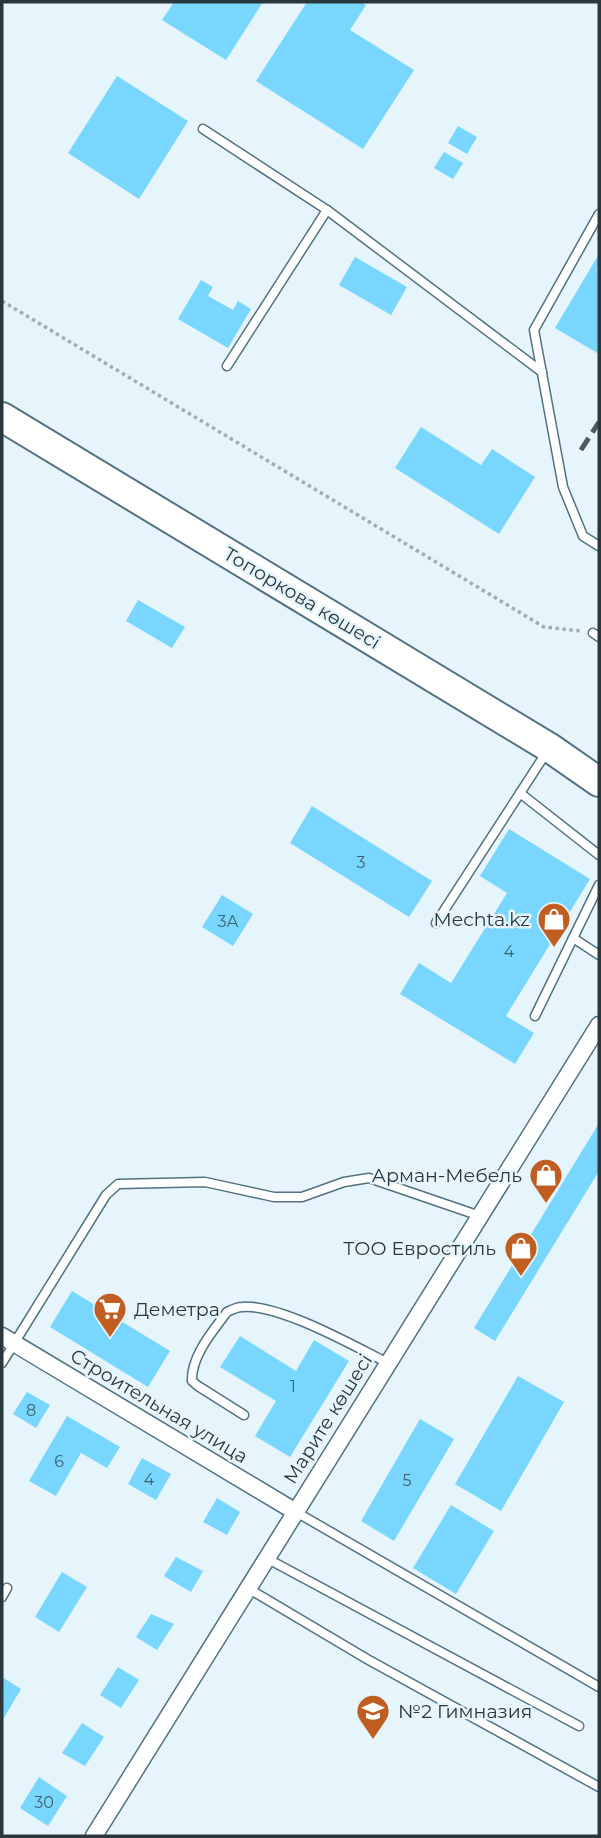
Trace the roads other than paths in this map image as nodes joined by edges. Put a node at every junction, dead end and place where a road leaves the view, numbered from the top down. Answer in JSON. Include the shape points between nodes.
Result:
{"nodes":[{"id":1,"x":203,"y":129,"type":"dead end"},
{"id":2,"x":327,"y":210,"type":"junction"},
{"id":3,"x":599,"y":214,"type":"edge"},
{"id":4,"x":228,"y":366,"type":"dead end"},
{"id":5,"x":541,"y":372,"type":"junction"},
{"id":6,"x":2,"y":417,"type":"edge"},
{"id":7,"x":599,"y":546,"type":"edge"},
{"id":8,"x":550,"y":748,"type":"junction"},
{"id":9,"x":599,"y":782,"type":"edge"},
{"id":10,"x":520,"y":793,"type":"junction"},
{"id":11,"x":599,"y":855,"type":"edge"},
{"id":12,"x":599,"y":886,"type":"edge"},
{"id":13,"x":436,"y":923,"type":"dead end"},
{"id":14,"x":573,"y":938,"type":"junction"},
{"id":15,"x":599,"y":955,"type":"edge"},
{"id":16,"x":535,"y":1016,"type":"dead end"},
{"id":17,"x":599,"y":1025,"type":"edge"},
{"id":18,"x":480,"y":1216,"type":"junction"},
{"id":19,"x":8,"y":1339,"type":"edge"},
{"id":20,"x":2,"y":1363,"type":"edge"},
{"id":21,"x":388,"y":1363,"type":"junction"},
{"id":22,"x":244,"y":1415,"type":"dead end"},
{"id":23,"x":296,"y":1511,"type":"junction"},
{"id":24,"x":268,"y":1559,"type":"junction"},
{"id":25,"x":7,"y":1588,"type":"dead end"},
{"id":26,"x":249,"y":1589,"type":"junction"},
{"id":27,"x":2,"y":1597,"type":"edge"},
{"id":28,"x":599,"y":1687,"type":"edge"},
{"id":29,"x":579,"y":1726,"type":"dead end"},
{"id":30,"x":599,"y":1787,"type":"edge"},
{"id":31,"x":94,"y":1836,"type":"edge"}],
"edges":[{"from":1,"to":2,"type":"lane"},
{"from":2,"to":4,"type":"lane"},
{"from":2,"to":5,"type":"lane"},
{"from":3,"to":5,"type":"lane","via":[[534,330]]},
{"from":5,"to":7,"type":"lane","via":[[563,487],[583,536]]},
{"from":6,"to":8,"type":"highway","name":"Топоркова көшесі"},
{"from":8,"to":9,"type":"highway","name":"Топоркова көшесі"},
{"from":8,"to":10,"type":"lane"},
{"from":10,"to":11,"type":"lane"},
{"from":10,"to":13,"type":"lane"},
{"from":12,"to":14,"type":"lane"},
{"from":14,"to":15,"type":"lane"},
{"from":14,"to":16,"type":"lane"},
{"from":17,"to":18,"type":"street","name":"Марите көшесі"},
{"from":18,"to":19,"type":"lane","via":[[369,1178],[302,1197],[274,1197],[205,1182],[118,1184]]},
{"from":18,"to":21,"type":"street","name":"Марите көшесі"},
{"from":19,"to":20,"type":"lane"},
{"from":19,"to":23,"type":"street","name":"Строительная улица"},
{"from":21,"to":22,"type":"lane","via":[[277,1313],[234,1309],[227,1312],[199,1356],[192,1381]]},
{"from":21,"to":23,"type":"street","name":"Марите көшесі"},
{"from":23,"to":24,"type":"street","name":"Марите көшесі"},
{"from":23,"to":28,"type":"lane"},
{"from":24,"to":26,"type":"street","name":"Марите көшесі"},
{"from":24,"to":29,"type":"lane"},
{"from":25,"to":27,"type":"lane"},
{"from":26,"to":30,"type":"lane"},
{"from":26,"to":31,"type":"street","name":"Марите көшесі"}]}
